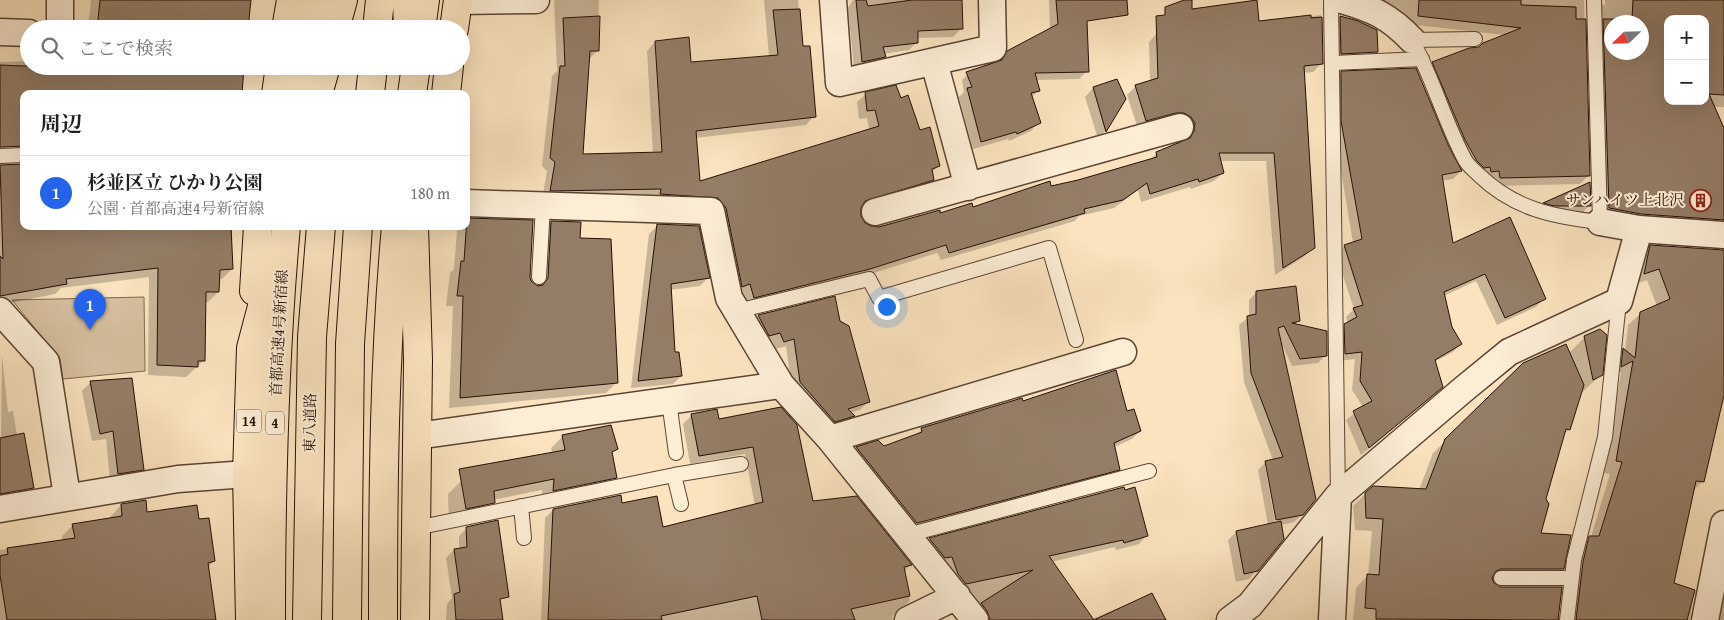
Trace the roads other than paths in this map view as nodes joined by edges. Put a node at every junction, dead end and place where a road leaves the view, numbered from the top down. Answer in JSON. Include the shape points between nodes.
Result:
{"nodes":[{"id":1,"x":60,"y":0,"type":"edge"},
{"id":2,"x":291,"y":0,"type":"edge"},
{"id":3,"x":315,"y":0,"type":"edge"},
{"id":4,"x":344,"y":0,"type":"edge"},
{"id":5,"x":380,"y":0,"type":"edge"},
{"id":6,"x":407,"y":0,"type":"edge"},
{"id":7,"x":425,"y":0,"type":"edge"},
{"id":8,"x":536,"y":0,"type":"edge"},
{"id":9,"x":833,"y":0,"type":"edge"},
{"id":10,"x":992,"y":0,"type":"edge"},
{"id":11,"x":1331,"y":0,"type":"edge"},
{"id":12,"x":1342,"y":0,"type":"edge"},
{"id":13,"x":1594,"y":0,"type":"edge"},
{"id":14,"x":458,"y":1,"type":"edge"},
{"id":15,"x":60,"y":20,"type":"edge"},
{"id":16,"x":288,"y":20,"type":"edge"},
{"id":17,"x":312,"y":20,"type":"edge"},
{"id":18,"x":338,"y":20,"type":"edge"},
{"id":19,"x":342,"y":20,"type":"edge"},
{"id":20,"x":378,"y":20,"type":"edge"},
{"id":21,"x":408,"y":20,"type":"edge"},
{"id":22,"x":422,"y":20,"type":"edge"},
{"id":23,"x":455,"y":20,"type":"edge"},
{"id":24,"x":0,"y":32,"type":"edge"},
{"id":25,"x":20,"y":33,"type":"edge"},
{"id":26,"x":1475,"y":39,"type":"dead end"},
{"id":27,"x":1417,"y":49,"type":"junction"},
{"id":28,"x":934,"y":62,"type":"junction"},
{"id":29,"x":1333,"y":63,"type":"junction"},
{"id":30,"x":279,"y":75,"type":"edge"},
{"id":31,"x":303,"y":75,"type":"edge"},
{"id":32,"x":323,"y":75,"type":"edge"},
{"id":33,"x":336,"y":75,"type":"edge"},
{"id":34,"x":372,"y":75,"type":"edge"},
{"id":35,"x":410,"y":75,"type":"edge"},
{"id":36,"x":414,"y":75,"type":"edge"},
{"id":37,"x":449,"y":75,"type":"edge"},
{"id":38,"x":277,"y":90,"type":"edge"},
{"id":39,"x":301,"y":90,"type":"edge"},
{"id":40,"x":319,"y":90,"type":"edge"},
{"id":41,"x":334,"y":90,"type":"edge"},
{"id":42,"x":370,"y":90,"type":"edge"},
{"id":43,"x":411,"y":90,"type":"edge"},
{"id":44,"x":412,"y":90,"type":"edge"},
{"id":45,"x":447,"y":90,"type":"edge"},
{"id":46,"x":1180,"y":128,"type":"dead end"},
{"id":47,"x":20,"y":155,"type":"edge"},
{"id":48,"x":0,"y":156,"type":"edge"},
{"id":49,"x":968,"y":186,"type":"junction"},
{"id":50,"x":470,"y":203,"type":"edge"},
{"id":51,"x":543,"y":206,"type":"junction"},
{"id":52,"x":875,"y":212,"type":"dead end"},
{"id":53,"x":1600,"y":222,"type":"junction"},
{"id":54,"x":1639,"y":229,"type":"junction"},
{"id":55,"x":258,"y":230,"type":"edge"},
{"id":56,"x":284,"y":230,"type":"edge"},
{"id":57,"x":285,"y":230,"type":"edge"},
{"id":58,"x":321,"y":230,"type":"edge"},
{"id":59,"x":358,"y":230,"type":"edge"},
{"id":60,"x":396,"y":230,"type":"edge"},
{"id":61,"x":414,"y":230,"type":"edge"},
{"id":62,"x":430,"y":230,"type":"edge"},
{"id":63,"x":1724,"y":235,"type":"edge"},
{"id":64,"x":539,"y":277,"type":"dead end"},
{"id":65,"x":1619,"y":301,"type":"junction"},
{"id":66,"x":0,"y":311,"type":"edge"},
{"id":67,"x":737,"y":311,"type":"junction"},
{"id":68,"x":1076,"y":340,"type":"dead end"},
{"id":69,"x":251,"y":348,"type":"junction"},
{"id":70,"x":1124,"y":352,"type":"dead end"},
{"id":71,"x":418,"y":360,"type":"junction"},
{"id":72,"x":781,"y":385,"type":"junction"},
{"id":73,"x":669,"y":400,"type":"junction"},
{"id":74,"x":417,"y":436,"type":"junction"},
{"id":75,"x":830,"y":439,"type":"junction"},
{"id":76,"x":676,"y":453,"type":"dead end"},
{"id":77,"x":741,"y":464,"type":"dead end"},
{"id":78,"x":1149,"y":471,"type":"dead end"},
{"id":79,"x":248,"y":474,"type":"junction"},
{"id":80,"x":674,"y":475,"type":"junction"},
{"id":81,"x":67,"y":496,"type":"junction"},
{"id":82,"x":1338,"y":496,"type":"junction"},
{"id":83,"x":681,"y":504,"type":"dead end"},
{"id":84,"x":521,"y":506,"type":"junction"},
{"id":85,"x":0,"y":509,"type":"edge"},
{"id":86,"x":1724,"y":524,"type":"edge"},
{"id":87,"x":416,"y":528,"type":"junction"},
{"id":88,"x":907,"y":535,"type":"junction"},
{"id":89,"x":524,"y":538,"type":"dead end"},
{"id":90,"x":1501,"y":578,"type":"dead end"},
{"id":91,"x":1571,"y":578,"type":"junction"},
{"id":92,"x":957,"y":596,"type":"junction"},
{"id":93,"x":250,"y":620,"type":"edge"},
{"id":94,"x":271,"y":620,"type":"edge"},
{"id":95,"x":307,"y":620,"type":"edge"},
{"id":96,"x":347,"y":620,"type":"edge"},
{"id":97,"x":384,"y":620,"type":"edge"},
{"id":98,"x":415,"y":620,"type":"edge"},
{"id":99,"x":908,"y":620,"type":"edge"},
{"id":100,"x":975,"y":620,"type":"edge"},
{"id":101,"x":1230,"y":620,"type":"edge"},
{"id":102,"x":1332,"y":620,"type":"edge"},
{"id":103,"x":1567,"y":620,"type":"edge"},
{"id":104,"x":1705,"y":620,"type":"edge"}],
"edges":[{"from":1,"to":15,"type":"street"},
{"from":2,"to":16,"type":"main road"},
{"from":3,"to":17,"type":"main road"},
{"from":4,"to":18,"type":"main road"},
{"from":4,"to":19,"type":"main road"},
{"from":5,"to":20,"type":"main road"},
{"from":6,"to":21,"type":"main road"},
{"from":7,"to":22,"type":"main road"},
{"from":8,"to":14,"type":"street"},
{"from":9,"to":28,"type":"street","via":[[839,83]]},
{"from":10,"to":28,"type":"street","via":[[993,48]]},
{"from":11,"to":29,"type":"lane"},
{"from":12,"to":27,"type":"street","via":[[1370,8],[1393,21]]},
{"from":13,"to":53,"type":"lane"},
{"from":14,"to":23,"type":"main road"},
{"from":24,"to":25,"type":"street"},
{"from":26,"to":27,"type":"lane"},
{"from":27,"to":29,"type":"lane"},
{"from":27,"to":53,"type":"lane","via":[[1464,160],[1494,190],[1560,218]]},
{"from":28,"to":49,"type":"street"},
{"from":29,"to":82,"type":"lane"},
{"from":30,"to":38,"type":"main road"},
{"from":31,"to":39,"type":"main road"},
{"from":32,"to":40,"type":"main road"},
{"from":33,"to":41,"type":"main road"},
{"from":34,"to":42,"type":"main road"},
{"from":35,"to":43,"type":"main road"},
{"from":36,"to":44,"type":"main road"},
{"from":37,"to":45,"type":"main road"},
{"from":46,"to":49,"type":"street"},
{"from":47,"to":48,"type":"lane"},
{"from":49,"to":52,"type":"street"},
{"from":50,"to":51,"type":"street"},
{"from":51,"to":64,"type":"lane"},
{"from":51,"to":67,"type":"street","via":[[711,211],[729,298]]},
{"from":53,"to":54,"type":"street"},
{"from":54,"to":63,"type":"street"},
{"from":54,"to":65,"type":"street"},
{"from":55,"to":69,"type":"main road"},
{"from":56,"to":69,"type":"main road","number":"14"},
{"from":57,"to":94,"type":"main road","name":"首都高速4号新宿線","number":"4","via":[[272,493]]},
{"from":58,"to":95,"type":"main road","name":"東八道路","via":[[312,337]]},
{"from":59,"to":96,"type":"main road","via":[[350,344]]},
{"from":60,"to":97,"type":"main road","via":[[388,315],[382,476]]},
{"from":61,"to":71,"type":"main road"},
{"from":62,"to":71,"type":"main road"},
{"from":65,"to":82,"type":"street","via":[[1509,352]]},
{"from":65,"to":91,"type":"lane","via":[[1605,437]]},
{"from":66,"to":81,"type":"street","via":[[46,362]]},
{"from":67,"to":68,"type":"lane","via":[[869,279],[879,298],[1049,248]]},
{"from":67,"to":72,"type":"street"},
{"from":69,"to":79,"type":"main road","number":"14"},
{"from":70,"to":75,"type":"street"},
{"from":71,"to":74,"type":"main road"},
{"from":72,"to":73,"type":"street"},
{"from":72,"to":75,"type":"street"},
{"from":73,"to":74,"type":"street"},
{"from":73,"to":76,"type":"lane"},
{"from":74,"to":87,"type":"main road"},
{"from":75,"to":88,"type":"street"},
{"from":77,"to":80,"type":"lane"},
{"from":78,"to":88,"type":"lane"},
{"from":79,"to":81,"type":"street","via":[[178,479]]},
{"from":79,"to":93,"type":"main road","number":"14"},
{"from":80,"to":83,"type":"lane"},
{"from":80,"to":84,"type":"lane"},
{"from":81,"to":85,"type":"street"},
{"from":82,"to":101,"type":"street","via":[[1250,606]]},
{"from":82,"to":102,"type":"street"},
{"from":84,"to":87,"type":"lane"},
{"from":84,"to":89,"type":"lane"},
{"from":86,"to":104,"type":"street"},
{"from":87,"to":98,"type":"main road"},
{"from":88,"to":92,"type":"street"},
{"from":90,"to":91,"type":"lane"},
{"from":91,"to":103,"type":"lane"},
{"from":92,"to":99,"type":"street"},
{"from":92,"to":100,"type":"street"}]}
